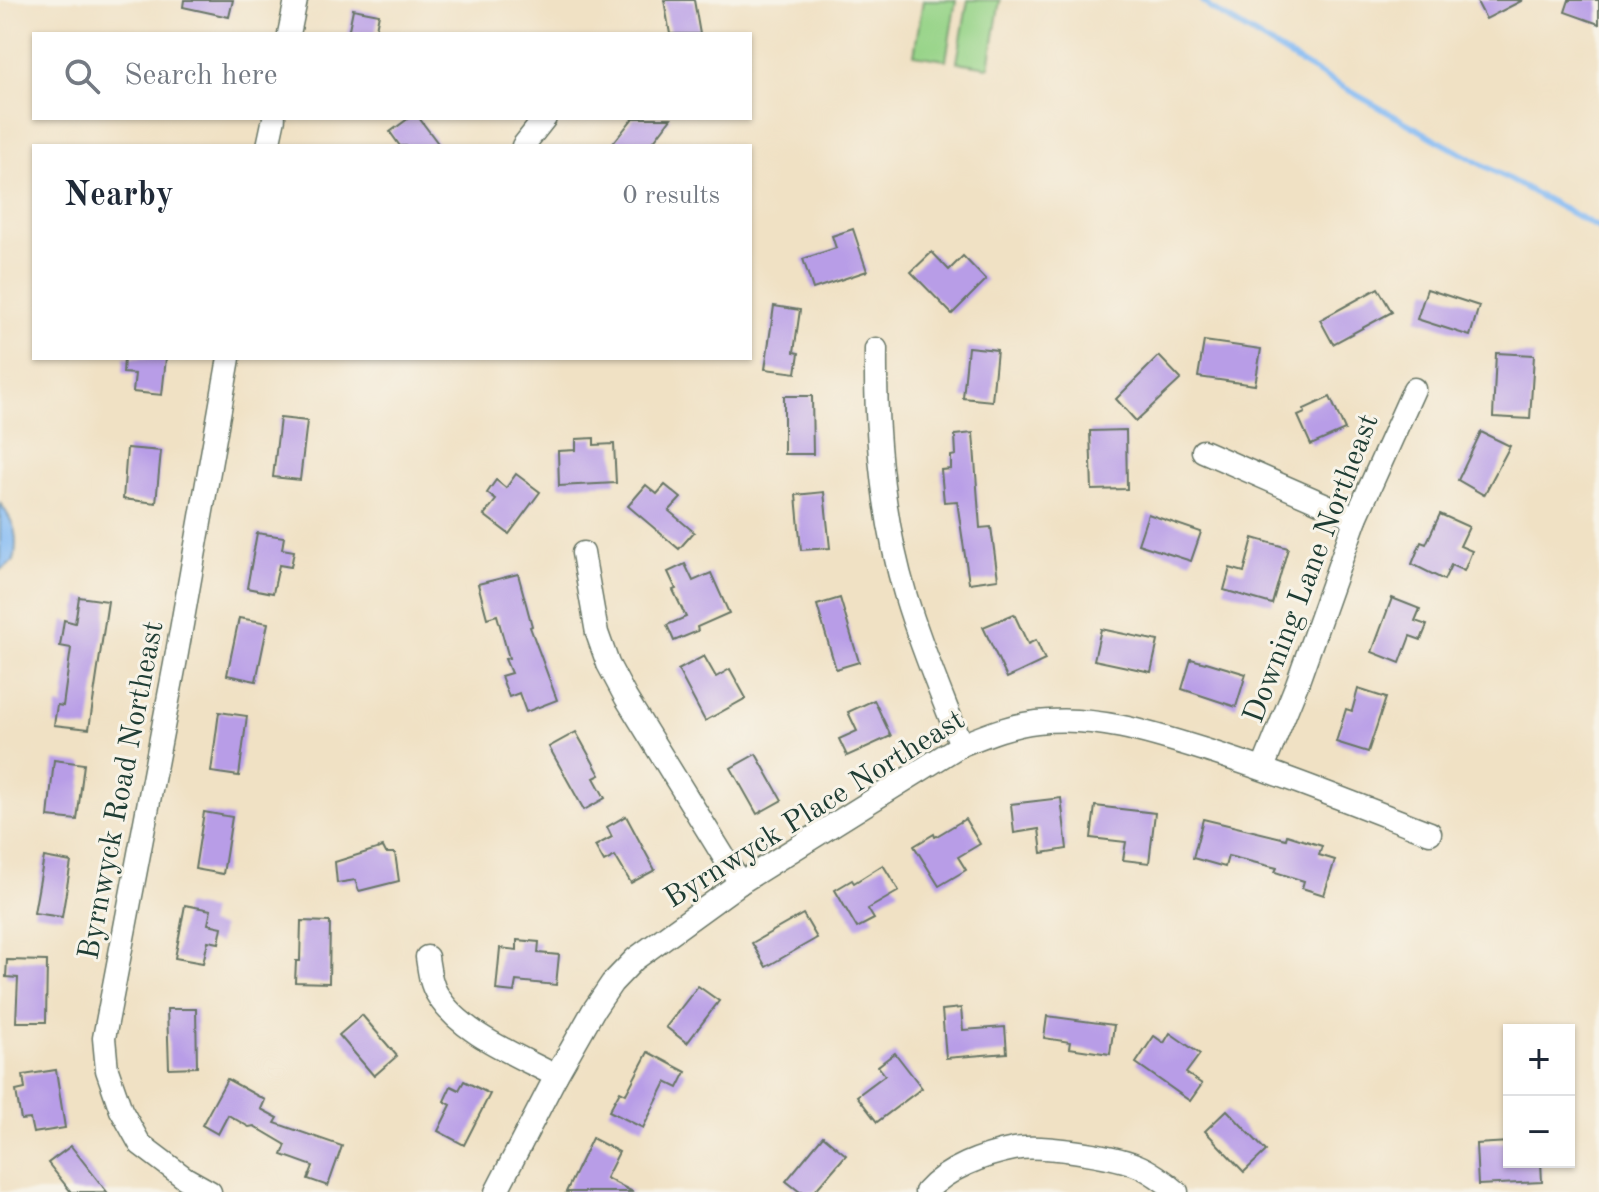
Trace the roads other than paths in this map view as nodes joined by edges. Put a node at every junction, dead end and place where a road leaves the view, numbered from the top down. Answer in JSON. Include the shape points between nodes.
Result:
{"nodes":[{"id":1,"x":296,"y":0,"type":"edge"},
{"id":2,"x":289,"y":32,"type":"edge"},
{"id":3,"x":274,"y":120,"type":"edge"},
{"id":4,"x":543,"y":120,"type":"edge"},
{"id":5,"x":268,"y":144,"type":"edge"},
{"id":6,"x":525,"y":144,"type":"edge"},
{"id":7,"x":876,"y":349,"type":"dead end"},
{"id":8,"x":229,"y":360,"type":"edge"},
{"id":9,"x":1414,"y":389,"type":"dead end"},
{"id":10,"x":1203,"y":451,"type":"dead end"},
{"id":11,"x":1356,"y":518,"type":"junction"},
{"id":12,"x":583,"y":553,"type":"dead end"},
{"id":13,"x":961,"y":745,"type":"junction"},
{"id":14,"x":1263,"y":768,"type":"junction"},
{"id":15,"x":1430,"y":833,"type":"dead end"},
{"id":16,"x":740,"y":883,"type":"junction"},
{"id":17,"x":427,"y":957,"type":"dead end"},
{"id":18,"x":556,"y":1076,"type":"junction"},
{"id":19,"x":210,"y":1192,"type":"edge"},
{"id":20,"x":496,"y":1192,"type":"edge"},
{"id":21,"x":926,"y":1192,"type":"edge"},
{"id":22,"x":1177,"y":1192,"type":"edge"}],
"edges":[{"from":1,"to":2,"type":"street"},
{"from":3,"to":5,"type":"street"},
{"from":4,"to":6,"type":"street"},
{"from":7,"to":13,"type":"street","via":[[875,405],[888,521],[905,593]]},
{"from":8,"to":19,"type":"street","name":"Byrnwyck Road Northeast","via":[[104,1038],[107,1070],[140,1144]]},
{"from":9,"to":11,"type":"street","name":"Downing Lane Northeast"},
{"from":10,"to":11,"type":"street"},
{"from":11,"to":14,"type":"street","name":"Downing Lane Northeast"},
{"from":12,"to":16,"type":"street","via":[[608,664]]},
{"from":13,"to":14,"type":"street","name":"Byrnwyck Place Northeast","via":[[998,730],[1073,721],[1144,731]]},
{"from":13,"to":16,"type":"street","name":"Byrnwyck Place Northeast"},
{"from":14,"to":15,"type":"street","name":"Byrnwyck Place Northeast"},
{"from":16,"to":18,"type":"street","name":"Byrnwyck Place Northeast","via":[[635,959],[612,983]]},
{"from":17,"to":18,"type":"street","via":[[435,992],[457,1019]]},
{"from":18,"to":20,"type":"street","name":"Byrnwyck Place Northeast"},
{"from":21,"to":22,"type":"street","via":[[969,1163],[1016,1149],[1061,1150],[1136,1165]]}]}
